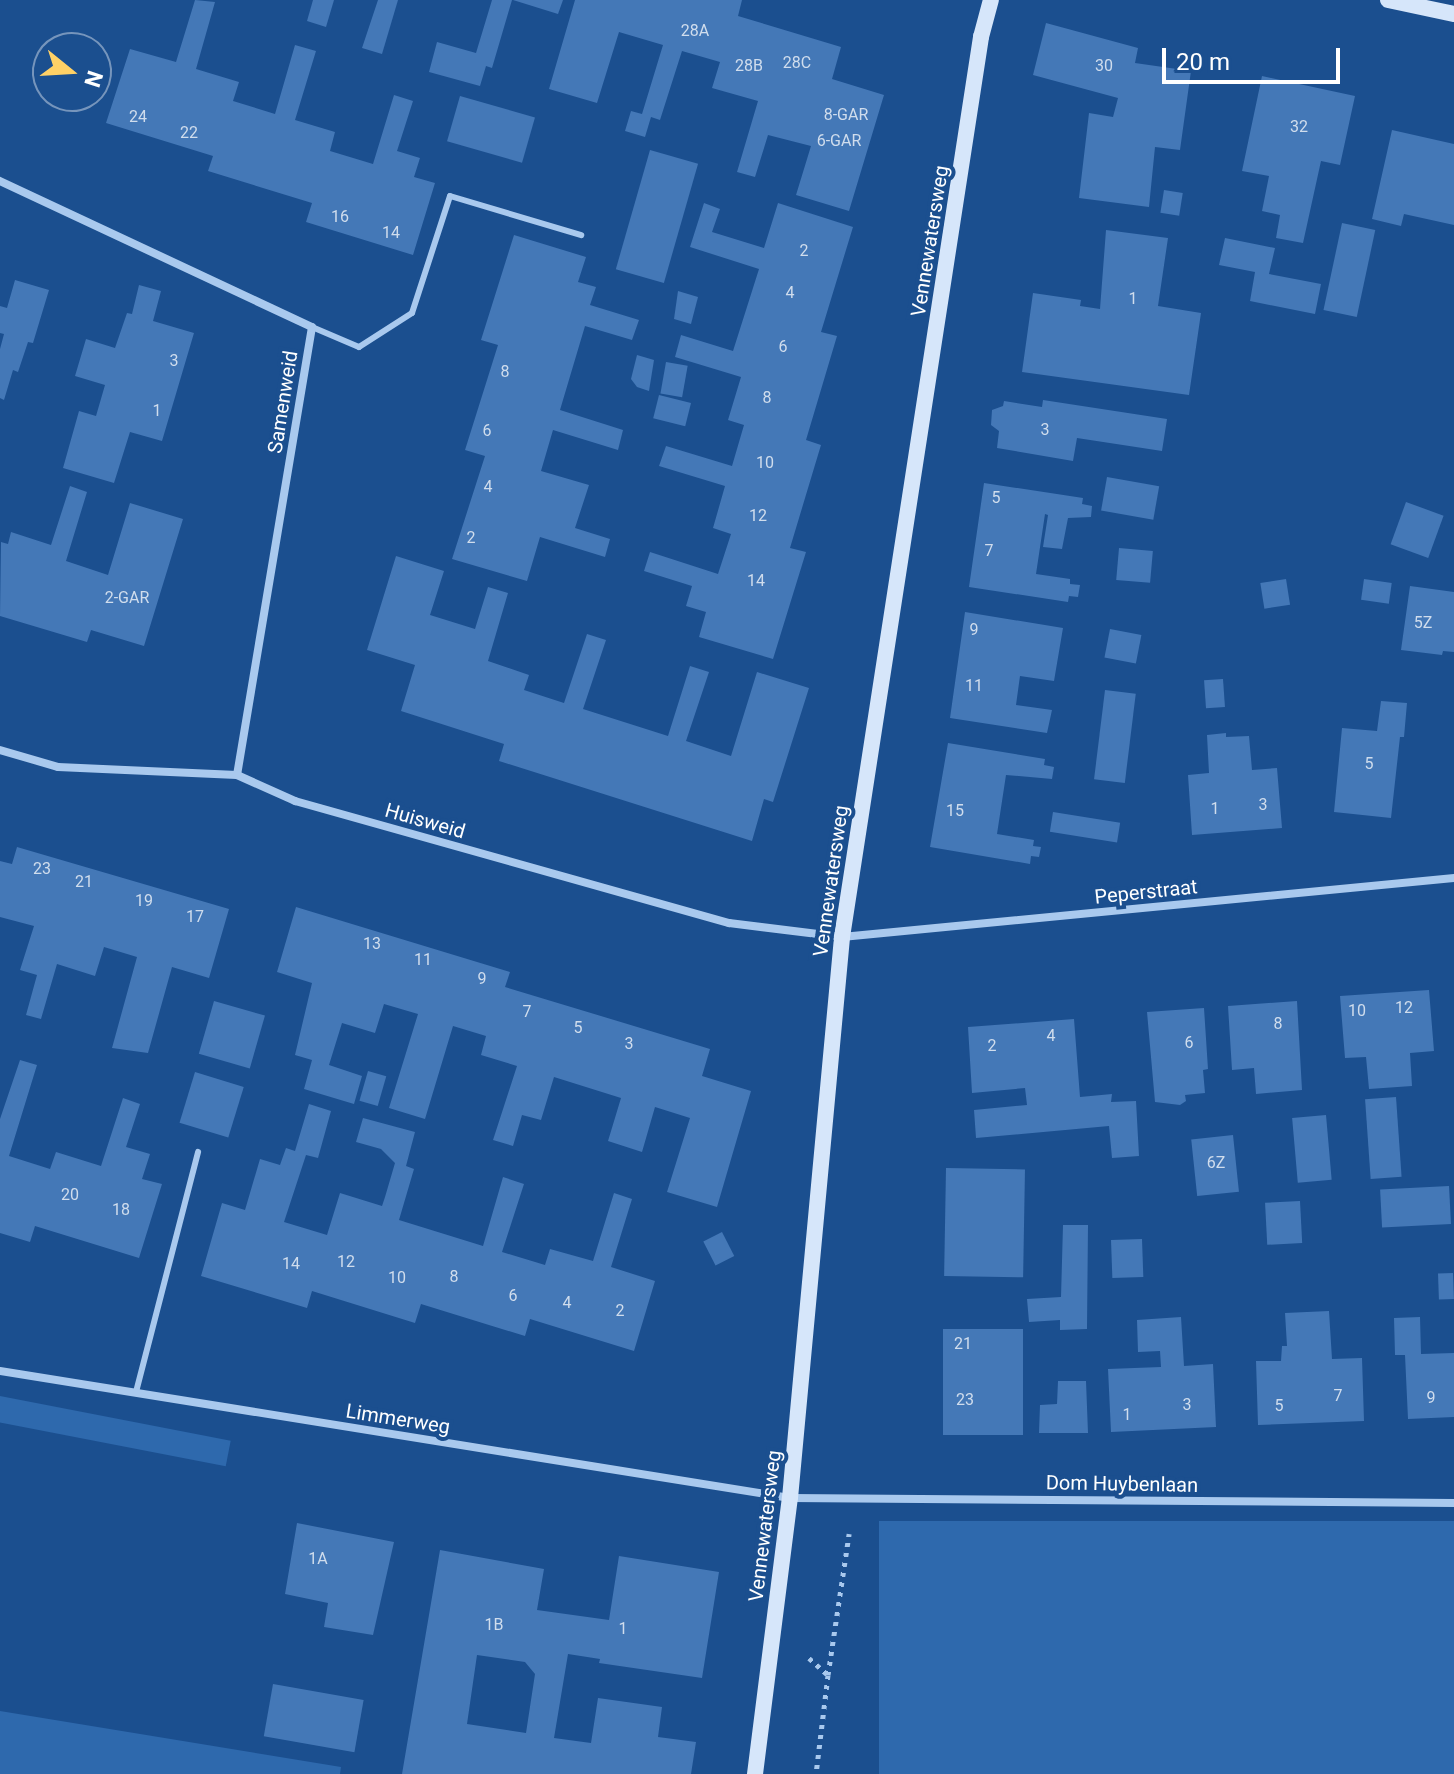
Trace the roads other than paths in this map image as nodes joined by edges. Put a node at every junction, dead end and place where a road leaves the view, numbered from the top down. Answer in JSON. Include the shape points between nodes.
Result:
{"nodes":[{"id":1,"x":991,"y":0,"type":"edge"},
{"id":2,"x":1388,"y":0,"type":"edge"},
{"id":3,"x":1454,"y":14,"type":"edge"},
{"id":4,"x":0,"y":181,"type":"edge"},
{"id":5,"x":581,"y":235,"type":"dead end"},
{"id":6,"x":312,"y":327,"type":"junction"},
{"id":7,"x":0,"y":750,"type":"edge"},
{"id":8,"x":237,"y":775,"type":"junction"},
{"id":9,"x":1454,"y":878,"type":"edge"},
{"id":10,"x":842,"y":937,"type":"junction"},
{"id":11,"x":198,"y":1152,"type":"dead end"},
{"id":12,"x":0,"y":1371,"type":"edge"},
{"id":13,"x":136,"y":1392,"type":"junction"},
{"id":14,"x":790,"y":1498,"type":"junction"},
{"id":15,"x":1454,"y":1503,"type":"edge"},
{"id":16,"x":755,"y":1774,"type":"edge"}],
"edges":[{"from":1,"to":10,"type":"street","name":"Vennewatersweg","via":[[981,37]]},
{"from":2,"to":3,"type":"street"},
{"from":4,"to":6,"type":"street","name":"Samenweid"},
{"from":5,"to":6,"type":"lane","via":[[450,196],[412,313],[359,347]]},
{"from":6,"to":8,"type":"street","name":"Samenweid"},
{"from":7,"to":8,"type":"street","name":"Huisweid","via":[[58,767]]},
{"from":8,"to":10,"type":"street","name":"Huisweid","via":[[295,801],[729,923]]},
{"from":9,"to":10,"type":"street","name":"Peperstraat"},
{"from":10,"to":14,"type":"street","name":"Vennewatersweg"},
{"from":11,"to":13,"type":"lane"},
{"from":12,"to":13,"type":"street","name":"Limmerweg"},
{"from":13,"to":14,"type":"street","name":"Limmerweg"},
{"from":14,"to":15,"type":"street","name":"Dom Huybenlaan"},
{"from":14,"to":16,"type":"street","name":"Vennewatersweg"}]}
